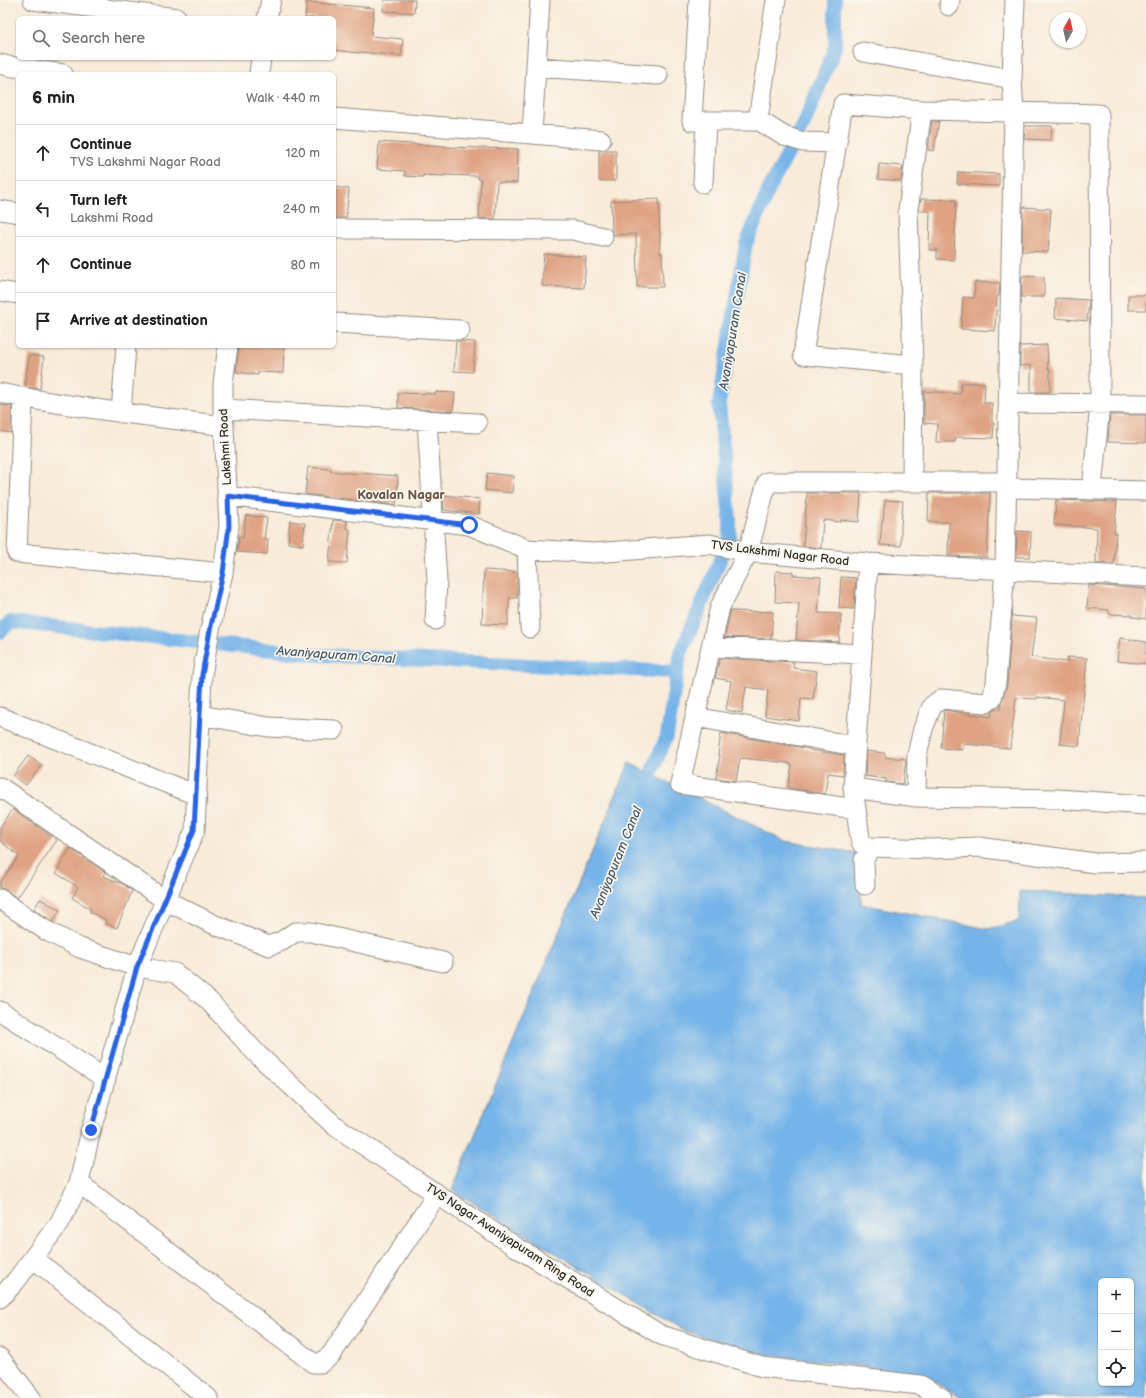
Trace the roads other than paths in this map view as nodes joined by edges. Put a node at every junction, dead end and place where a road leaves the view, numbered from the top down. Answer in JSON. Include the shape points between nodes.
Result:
{"nodes":[{"id":1,"x":33,"y":0,"type":"edge"},
{"id":2,"x":270,"y":0,"type":"edge"},
{"id":3,"x":540,"y":0,"type":"edge"},
{"id":4,"x":699,"y":0,"type":"edge"},
{"id":5,"x":776,"y":0,"type":"edge"},
{"id":6,"x":1015,"y":0,"type":"edge"},
{"id":7,"x":161,"y":16,"type":"edge"},
{"id":8,"x":267,"y":16,"type":"edge"},
{"id":9,"x":863,"y":52,"type":"dead end"},
{"id":10,"x":261,"y":60,"type":"edge"},
{"id":11,"x":0,"y":64,"type":"edge"},
{"id":12,"x":536,"y":67,"type":"junction"},
{"id":13,"x":49,"y":72,"type":"edge"},
{"id":14,"x":259,"y":72,"type":"edge"},
{"id":15,"x":658,"y":75,"type":"dead end"},
{"id":16,"x":1012,"y":78,"type":"junction"},
{"id":17,"x":922,"y":110,"type":"junction"},
{"id":18,"x":1014,"y":113,"type":"junction"},
{"id":19,"x":336,"y":118,"type":"edge"},
{"id":20,"x":706,"y":121,"type":"junction"},
{"id":21,"x":760,"y":122,"type":"junction"},
{"id":22,"x":532,"y":134,"type":"junction"},
{"id":23,"x":601,"y":140,"type":"dead end"},
{"id":24,"x":837,"y":143,"type":"junction"},
{"id":25,"x":703,"y":183,"type":"dead end"},
{"id":26,"x":0,"y":210,"type":"edge"},
{"id":27,"x":16,"y":213,"type":"edge"},
{"id":28,"x":336,"y":229,"type":"edge"},
{"id":29,"x":603,"y":237,"type":"dead end"},
{"id":30,"x":0,"y":291,"type":"edge"},
{"id":31,"x":16,"y":294,"type":"edge"},
{"id":32,"x":336,"y":323,"type":"edge"},
{"id":33,"x":460,"y":330,"type":"dead end"},
{"id":34,"x":126,"y":348,"type":"edge"},
{"id":35,"x":228,"y":348,"type":"edge"},
{"id":36,"x":913,"y":364,"type":"junction"},
{"id":37,"x":0,"y":393,"type":"edge"},
{"id":38,"x":22,"y":398,"type":"junction"},
{"id":39,"x":1008,"y":403,"type":"junction"},
{"id":40,"x":1100,"y":404,"type":"junction"},
{"id":41,"x":1146,"y":404,"type":"edge"},
{"id":42,"x":121,"y":413,"type":"junction"},
{"id":43,"x":224,"y":418,"type":"junction"},
{"id":44,"x":427,"y":420,"type":"junction"},
{"id":45,"x":477,"y":423,"type":"dead end"},
{"id":46,"x":912,"y":481,"type":"junction"},
{"id":47,"x":1007,"y":485,"type":"junction"},
{"id":48,"x":1092,"y":489,"type":"junction"},
{"id":49,"x":1146,"y":491,"type":"edge"},
{"id":50,"x":228,"y":496,"type":"junction"},
{"id":51,"x":432,"y":521,"type":"junction"},
{"id":52,"x":527,"y":549,"type":"junction"},
{"id":53,"x":748,"y":552,"type":"junction"},
{"id":54,"x":868,"y":563,"type":"junction"},
{"id":55,"x":1005,"y":570,"type":"junction"},
{"id":56,"x":223,"y":573,"type":"junction"},
{"id":57,"x":1146,"y":577,"type":"edge"},
{"id":58,"x":435,"y":620,"type":"dead end"},
{"id":59,"x":530,"y":628,"type":"dead end"},
{"id":60,"x":711,"y":647,"type":"junction"},
{"id":61,"x":862,"y":654,"type":"junction"},
{"id":62,"x":200,"y":715,"type":"junction"},
{"id":63,"x":0,"y":716,"type":"edge"},
{"id":64,"x":694,"y":717,"type":"junction"},
{"id":65,"x":334,"y":730,"type":"dead end"},
{"id":66,"x":856,"y":746,"type":"junction"},
{"id":67,"x":0,"y":787,"type":"edge"},
{"id":68,"x":852,"y":788,"type":"junction"},
{"id":69,"x":196,"y":795,"type":"junction"},
{"id":70,"x":916,"y":797,"type":"junction"},
{"id":71,"x":1146,"y":805,"type":"edge"},
{"id":72,"x":856,"y":809,"type":"junction"},
{"id":73,"x":870,"y":848,"type":"junction"},
{"id":74,"x":1146,"y":862,"type":"edge"},
{"id":75,"x":864,"y":885,"type":"dead end"},
{"id":76,"x":0,"y":899,"type":"edge"},
{"id":77,"x":165,"y":900,"type":"junction"},
{"id":78,"x":443,"y":962,"type":"dead end"},
{"id":79,"x":137,"y":967,"type":"junction"},
{"id":80,"x":0,"y":1011,"type":"edge"},
{"id":81,"x":106,"y":1080,"type":"junction"},
{"id":82,"x":79,"y":1182,"type":"junction"},
{"id":83,"x":438,"y":1194,"type":"junction"},
{"id":84,"x":33,"y":1258,"type":"junction"},
{"id":85,"x":0,"y":1298,"type":"edge"},
{"id":86,"x":0,"y":1358,"type":"edge"},
{"id":87,"x":31,"y":1398,"type":"edge"},
{"id":88,"x":208,"y":1398,"type":"edge"},
{"id":89,"x":942,"y":1398,"type":"edge"}],
"edges":[{"from":1,"to":7,"type":"street"},
{"from":2,"to":8,"type":"street"},
{"from":3,"to":12,"type":"street"},
{"from":4,"to":20,"type":"street","via":[[692,121]]},
{"from":5,"to":21,"type":"street","via":[[758,120]]},
{"from":6,"to":16,"type":"street"},
{"from":9,"to":16,"type":"street"},
{"from":10,"to":14,"type":"street"},
{"from":11,"to":13,"type":"street"},
{"from":12,"to":15,"type":"street"},
{"from":12,"to":22,"type":"street"},
{"from":16,"to":18,"type":"street"},
{"from":17,"to":18,"type":"street"},
{"from":17,"to":24,"type":"street","via":[[843,104]]},
{"from":17,"to":36,"type":"street","via":[[908,210]]},
{"from":18,"to":39,"type":"street"},
{"from":18,"to":40,"type":"street","via":[[1099,114]]},
{"from":19,"to":22,"type":"street"},
{"from":20,"to":21,"type":"street"},
{"from":20,"to":25,"type":"street"},
{"from":21,"to":24,"type":"street","via":[[784,136],[804,142]]},
{"from":22,"to":23,"type":"street"},
{"from":24,"to":36,"type":"street","via":[[803,355]]},
{"from":26,"to":27,"type":"street"},
{"from":28,"to":29,"type":"street","via":[[573,230]]},
{"from":30,"to":31,"type":"street"},
{"from":32,"to":33,"type":"street"},
{"from":34,"to":42,"type":"street"},
{"from":35,"to":43,"type":"street","name":"Lakshmi Road"},
{"from":36,"to":46,"type":"street"},
{"from":37,"to":38,"type":"street"},
{"from":38,"to":42,"type":"street"},
{"from":38,"to":56,"type":"street","via":[[17,554]]},
{"from":39,"to":40,"type":"street"},
{"from":39,"to":47,"type":"street"},
{"from":40,"to":41,"type":"street"},
{"from":40,"to":48,"type":"street"},
{"from":42,"to":43,"type":"street"},
{"from":43,"to":44,"type":"street"},
{"from":43,"to":50,"type":"street","name":"Lakshmi Road"},
{"from":44,"to":45,"type":"street"},
{"from":44,"to":51,"type":"street"},
{"from":46,"to":47,"type":"street"},
{"from":46,"to":53,"type":"street","via":[[767,482]]},
{"from":47,"to":48,"type":"street"},
{"from":47,"to":55,"type":"street"},
{"from":48,"to":49,"type":"street"},
{"from":50,"to":51,"type":"street","name":"TVS Lakshmi Nagar Road"},
{"from":50,"to":56,"type":"street","name":"Lakshmi Road","via":[[229,526]]},
{"from":51,"to":52,"type":"street","name":"TVS Lakshmi Nagar Road","via":[[469,525]]},
{"from":51,"to":58,"type":"street","via":[[437,581]]},
{"from":52,"to":53,"type":"street","name":"TVS Lakshmi Nagar Road","via":[[594,553],[709,544]]},
{"from":52,"to":59,"type":"street"},
{"from":53,"to":54,"type":"street","name":"TVS Lakshmi Nagar Road"},
{"from":53,"to":60,"type":"street","via":[[720,608]]},
{"from":54,"to":55,"type":"street","name":"TVS Lakshmi Nagar Road"},
{"from":54,"to":61,"type":"street"},
{"from":55,"to":57,"type":"street","name":"TVS Lakshmi Nagar Road"},
{"from":55,"to":70,"type":"street","via":[[996,683],[992,698],[986,703],[941,699],[932,706],[917,755]]},
{"from":56,"to":62,"type":"street","name":"Lakshmi Road","via":[[202,675]]},
{"from":60,"to":61,"type":"street"},
{"from":60,"to":64,"type":"street"},
{"from":61,"to":66,"type":"street"},
{"from":62,"to":65,"type":"street","via":[[268,727]]},
{"from":62,"to":69,"type":"street","name":"Lakshmi Road"},
{"from":63,"to":69,"type":"street"},
{"from":64,"to":66,"type":"street"},
{"from":64,"to":72,"type":"street","via":[[680,784]]},
{"from":66,"to":68,"type":"street"},
{"from":67,"to":77,"type":"street"},
{"from":68,"to":70,"type":"street"},
{"from":68,"to":72,"type":"street"},
{"from":69,"to":77,"type":"street","name":"Lakshmi Road","via":[[194,830]]},
{"from":70,"to":71,"type":"street","via":[[1057,799]]},
{"from":72,"to":73,"type":"street","via":[[862,844]]},
{"from":73,"to":74,"type":"street","via":[[979,847],[1095,863]]},
{"from":73,"to":75,"type":"street","via":[[864,860]]},
{"from":76,"to":79,"type":"street","name":"TVS Nagar Avaniyapuram Ring Road","via":[[45,930],[80,948]]},
{"from":77,"to":78,"type":"street","via":[[213,924],[269,946],[295,932],[311,932]]},
{"from":77,"to":79,"type":"street","name":"Lakshmi Road"},
{"from":79,"to":81,"type":"street","name":"Lakshmi Road"},
{"from":79,"to":83,"type":"street","name":"TVS Nagar Avaniyapuram Ring Road","via":[[175,973],[209,1001],[257,1054],[335,1126]]},
{"from":80,"to":81,"type":"street"},
{"from":81,"to":82,"type":"street","name":"Lakshmi Road"},
{"from":82,"to":83,"type":"street","via":[[314,1363],[321,1363],[331,1355]]},
{"from":82,"to":84,"type":"street","name":"Lakshmi Road","via":[[60,1222]]},
{"from":83,"to":89,"type":"street","name":"TVS Nagar Avaniyapuram Ring Road","via":[[516,1247],[661,1335],[762,1367],[920,1385]]},
{"from":84,"to":85,"type":"street","name":"Lakshmi Road"},
{"from":84,"to":88,"type":"street"},
{"from":86,"to":87,"type":"street"}]}
